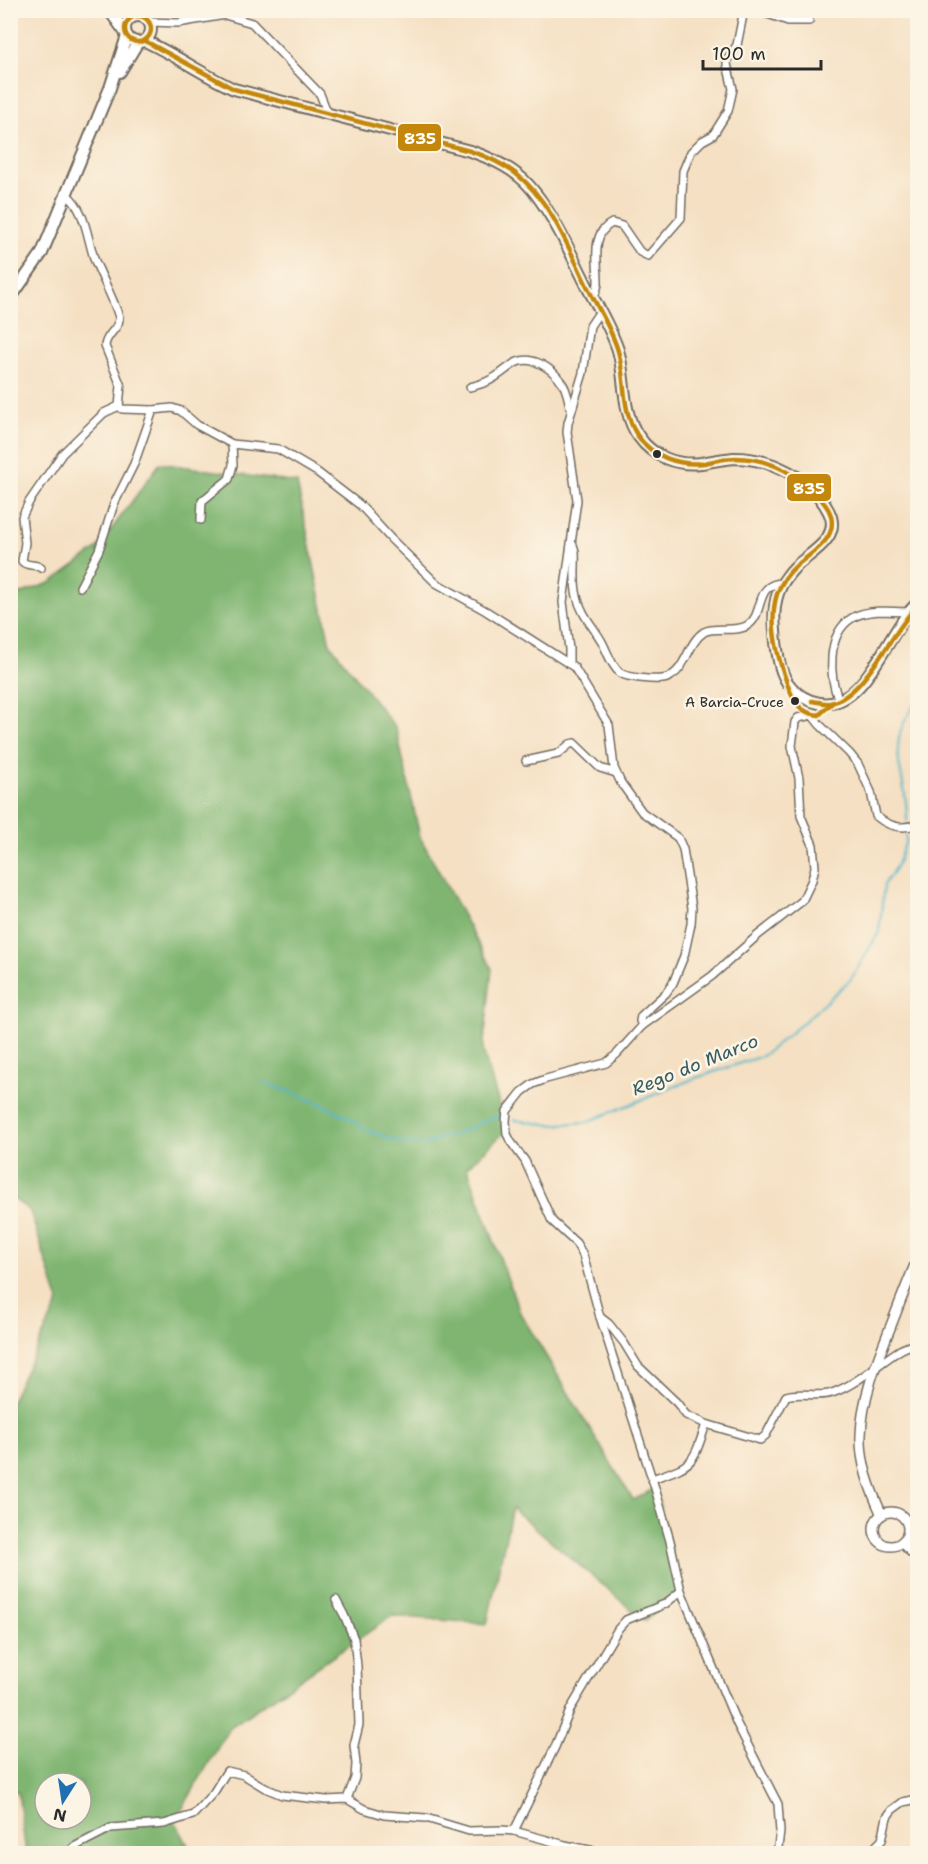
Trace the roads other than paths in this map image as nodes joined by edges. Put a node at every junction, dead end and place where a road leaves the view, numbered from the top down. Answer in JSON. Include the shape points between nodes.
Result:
{"nodes":[{"id":1,"x":109,"y":10,"type":"edge"},
{"id":2,"x":116,"y":10,"type":"edge"},
{"id":3,"x":744,"y":10,"type":"edge"},
{"id":4,"x":756,"y":10,"type":"edge"},
{"id":5,"x":809,"y":21,"type":"dead end"},
{"id":6,"x":143,"y":23,"type":"edge"},
{"id":7,"x":126,"y":34,"type":"junction"},
{"id":8,"x":169,"y":52,"type":"junction"},
{"id":9,"x":127,"y":60,"type":"junction"},
{"id":10,"x":110,"y":88,"type":"junction"},
{"id":11,"x":328,"y":114,"type":"junction"},
{"id":12,"x":66,"y":194,"type":"junction"},
{"id":13,"x":10,"y":299,"type":"edge"},
{"id":14,"x":594,"y":299,"type":"junction"},
{"id":15,"x":600,"y":311,"type":"junction"},
{"id":16,"x":470,"y":387,"type":"dead end"},
{"id":17,"x":119,"y":406,"type":"junction"},
{"id":18,"x":153,"y":410,"type":"junction"},
{"id":19,"x":571,"y":410,"type":"junction"},
{"id":20,"x":232,"y":444,"type":"junction"},
{"id":21,"x":201,"y":520,"type":"dead end"},
{"id":22,"x":572,"y":543,"type":"junction"},
{"id":23,"x":41,"y":568,"type":"dead end"},
{"id":24,"x":783,"y":583,"type":"junction"},
{"id":25,"x":80,"y":587,"type":"dead end"},
{"id":26,"x":918,"y":603,"type":"edge"},
{"id":27,"x":908,"y":612,"type":"junction"},
{"id":28,"x":569,"y":664,"type":"junction"},
{"id":29,"x":839,"y":701,"type":"junction"},
{"id":30,"x":526,"y":761,"type":"dead end"},
{"id":31,"x":616,"y":773,"type":"junction"},
{"id":32,"x":918,"y":824,"type":"edge"},
{"id":33,"x":642,"y":1026,"type":"junction"},
{"id":34,"x":918,"y":1258,"type":"edge"},
{"id":35,"x":600,"y":1317,"type":"junction"},
{"id":36,"x":916,"y":1346,"type":"edge"},
{"id":37,"x":874,"y":1368,"type":"junction"},
{"id":38,"x":706,"y":1424,"type":"junction"},
{"id":39,"x":652,"y":1479,"type":"junction"},
{"id":40,"x":882,"y":1515,"type":"junction"},
{"id":41,"x":902,"y":1543,"type":"junction"},
{"id":42,"x":918,"y":1558,"type":"edge"},
{"id":43,"x":681,"y":1591,"type":"junction"},
{"id":44,"x":336,"y":1600,"type":"dead end"},
{"id":45,"x":346,"y":1799,"type":"junction"},
{"id":46,"x":918,"y":1799,"type":"edge"},
{"id":47,"x":514,"y":1831,"type":"junction"},
{"id":48,"x":67,"y":1854,"type":"edge"},
{"id":49,"x":609,"y":1854,"type":"edge"},
{"id":50,"x":777,"y":1854,"type":"edge"},
{"id":51,"x":867,"y":1854,"type":"edge"}],
"edges":[{"from":1,"to":7,"type":"main road"},
{"from":2,"to":6,"type":"main road"},
{"from":3,"to":14,"type":"street","via":[[737,45],[727,64],[733,89],[730,105],[717,130],[696,146],[687,161],[682,179],[681,218],[648,256],[640,252],[622,226],[612,223],[604,228],[598,238],[598,285]]},
{"from":4,"to":5,"type":"street","via":[[788,21]]},
{"from":6,"to":7,"type":"main road"},
{"from":6,"to":7,"type":"main road","via":[[127,22]]},
{"from":6,"to":8,"type":"main road"},
{"from":6,"to":9,"type":"main road"},
{"from":6,"to":11,"type":"street","via":[[178,23],[225,15],[252,23],[320,94]]},
{"from":7,"to":10,"type":"main road"},
{"from":8,"to":9,"type":"main road","via":[[145,49]]},
{"from":8,"to":11,"type":"main road","via":[[234,89]]},
{"from":9,"to":10,"type":"main road"},
{"from":10,"to":12,"type":"main road"},
{"from":11,"to":14,"type":"main road","via":[[477,153],[521,177],[543,203]]},
{"from":12,"to":13,"type":"main road","via":[[42,253]]},
{"from":12,"to":17,"type":"street","via":[[75,201],[82,217],[119,317],[105,346],[121,386]]},
{"from":14,"to":15,"type":"main road"},
{"from":15,"to":19,"type":"street","via":[[590,326],[583,373]]},
{"from":15,"to":24,"type":"main road","via":[[618,350],[629,417],[647,447],[678,463],[735,458],[776,466],[807,484],[828,509],[832,523],[829,535]]},
{"from":16,"to":19,"type":"street","via":[[490,381],[514,363],[531,360],[557,376],[567,391]]},
{"from":17,"to":18,"type":"street"},
{"from":17,"to":23,"type":"street","via":[[104,413],[62,454],[24,512],[22,561]]},
{"from":18,"to":20,"type":"street","via":[[181,411],[197,425]]},
{"from":18,"to":25,"type":"street","via":[[99,550]]},
{"from":19,"to":22,"type":"street","via":[[567,432],[577,500]]},
{"from":20,"to":21,"type":"street","via":[[229,479],[202,501]]},
{"from":20,"to":28,"type":"street","via":[[278,449],[317,472],[360,505],[435,583]]},
{"from":22,"to":24,"type":"street","via":[[580,608],[614,666],[630,677],[667,678],[681,667],[703,633],[749,625],[767,588]]},
{"from":22,"to":28,"type":"street","via":[[563,602]]},
{"from":24,"to":29,"type":"main road","via":[[774,621],[785,678],[807,699],[824,704]]},
{"from":26,"to":27,"type":"main road"},
{"from":27,"to":29,"type":"main road","via":[[858,688]]},
{"from":27,"to":29,"type":"street","via":[[869,613],[850,619],[843,627],[833,651],[832,678]]},
{"from":28,"to":31,"type":"street","via":[[609,725]]},
{"from":30,"to":31,"type":"street","via":[[558,754],[574,743],[600,768]]},
{"from":31,"to":33,"type":"street","via":[[642,812],[678,838],[693,908],[678,972],[666,993],[641,1016]]},
{"from":32,"to":33,"type":"street","via":[[899,828],[876,816],[866,779],[849,753],[812,715],[798,718],[792,746],[801,816],[813,844],[815,867],[808,891],[802,901],[712,976]]},
{"from":33,"to":35,"type":"street","via":[[606,1063],[533,1084],[507,1111],[507,1134],[525,1161],[552,1221],[583,1255]]},
{"from":34,"to":37,"type":"street"},
{"from":35,"to":38,"type":"street","via":[[624,1343],[638,1366],[686,1415]]},
{"from":35,"to":39,"type":"street"},
{"from":36,"to":37,"type":"street","via":[[902,1348]]},
{"from":37,"to":38,"type":"street","via":[[834,1392],[786,1396],[760,1440]]},
{"from":37,"to":40,"type":"street","via":[[863,1415],[862,1458],[868,1485]]},
{"from":38,"to":39,"type":"street","via":[[692,1461],[686,1467]]},
{"from":39,"to":43,"type":"street"},
{"from":40,"to":41,"type":"street","via":[[893,1512],[903,1517],[909,1527]]},
{"from":40,"to":41,"type":"street","via":[[874,1523],[877,1540],[892,1547]]},
{"from":41,"to":42,"type":"street"},
{"from":43,"to":47,"type":"street","via":[[665,1604],[626,1620],[618,1629],[571,1708]]},
{"from":43,"to":50,"type":"street","via":[[737,1724],[778,1804]]},
{"from":44,"to":45,"type":"street","via":[[354,1639],[357,1666],[359,1725],[354,1745],[355,1778]]},
{"from":45,"to":47,"type":"street","via":[[384,1815],[426,1818],[461,1830]]},
{"from":45,"to":48,"type":"street","via":[[282,1795],[244,1775],[227,1771],[193,1815],[164,1824],[111,1828]]},
{"from":46,"to":51,"type":"street","via":[[903,1802],[892,1810],[882,1840]]},
{"from":47,"to":49,"type":"street"}]}
